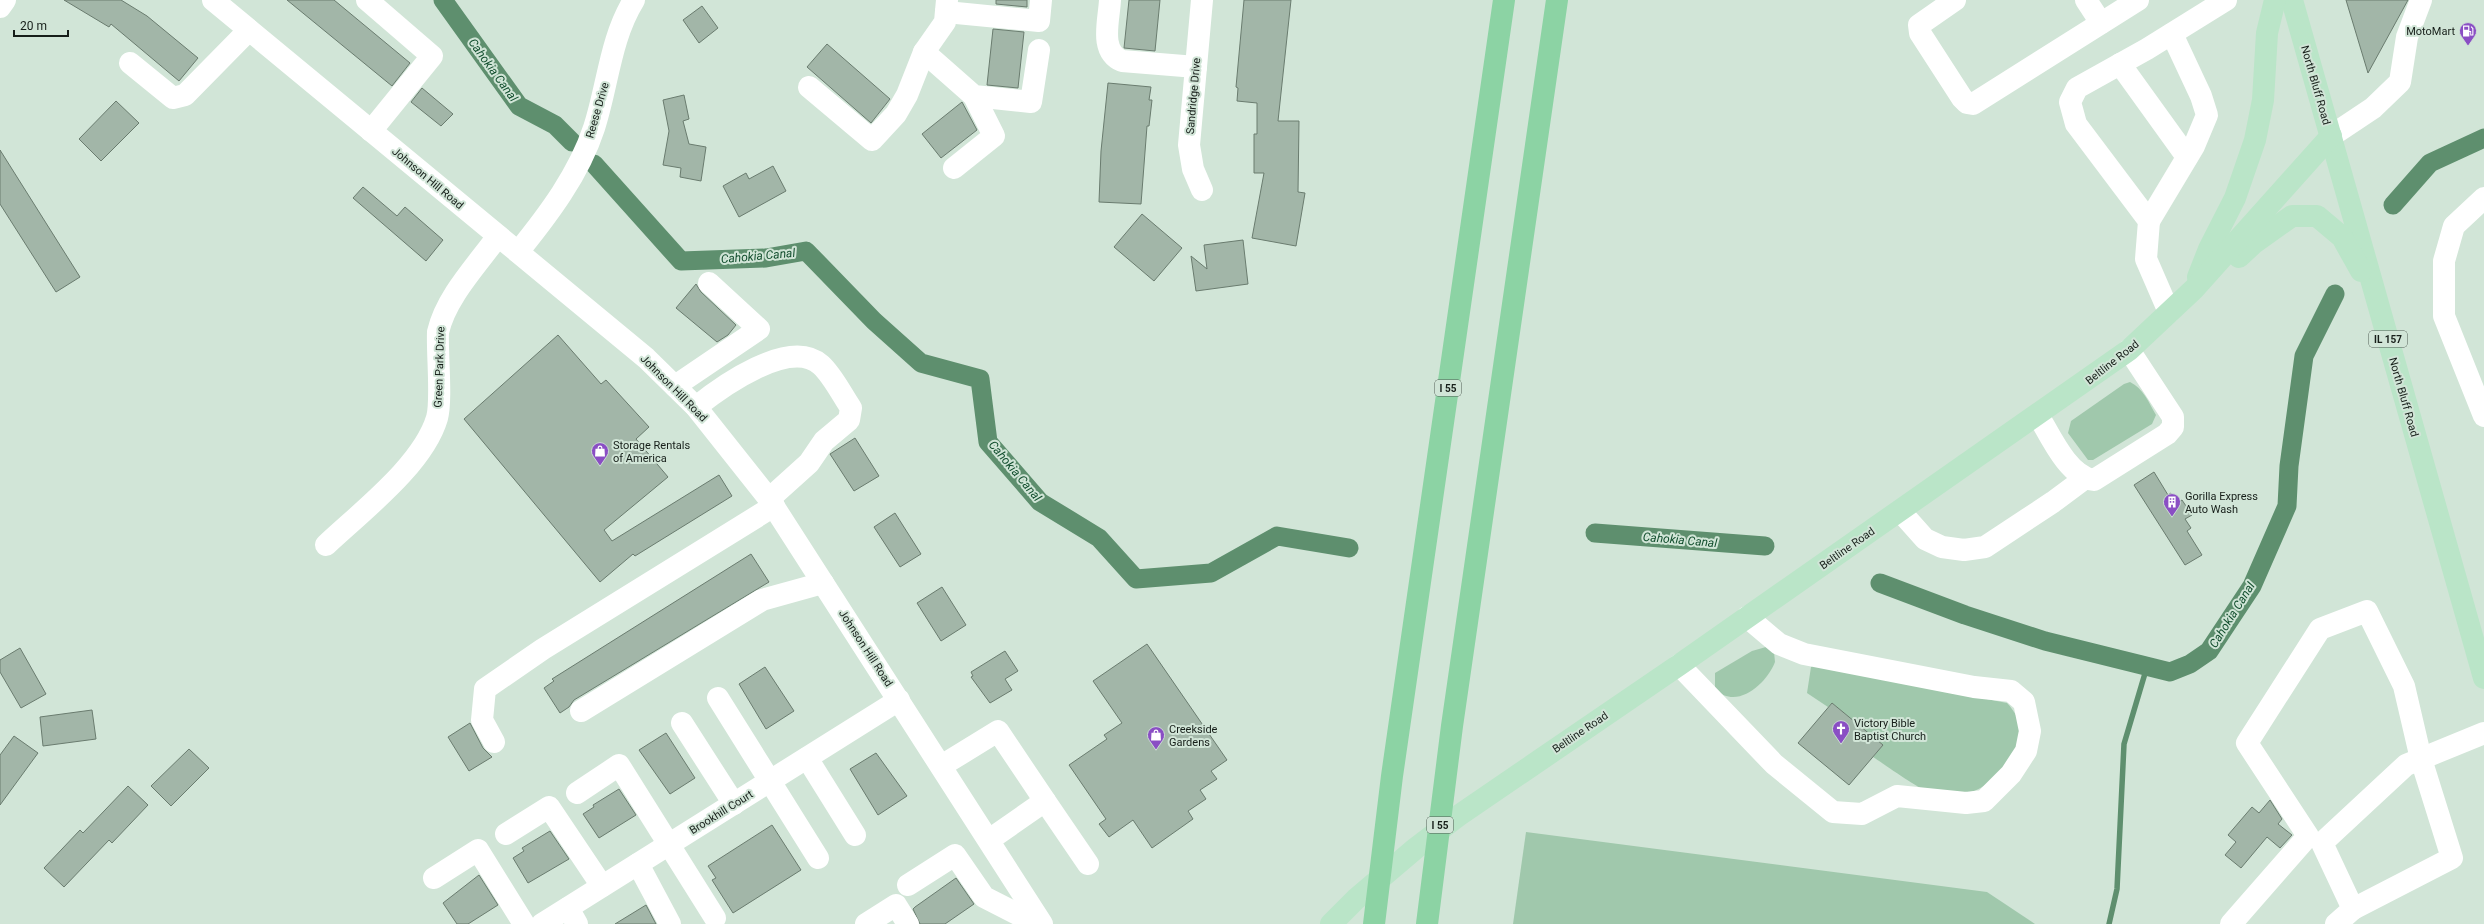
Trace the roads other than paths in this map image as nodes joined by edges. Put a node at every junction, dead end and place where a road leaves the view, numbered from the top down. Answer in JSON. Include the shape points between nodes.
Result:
{"nodes":[{"id":1,"x":5,"y":0,"type":"edge"},
{"id":2,"x":213,"y":0,"type":"edge"},
{"id":3,"x":367,"y":0,"type":"edge"},
{"id":4,"x":634,"y":0,"type":"edge"},
{"id":5,"x":1041,"y":0,"type":"edge"},
{"id":6,"x":1110,"y":0,"type":"edge"},
{"id":7,"x":1202,"y":0,"type":"edge"},
{"id":8,"x":1504,"y":0,"type":"edge"},
{"id":9,"x":1557,"y":0,"type":"edge"},
{"id":10,"x":1955,"y":0,"type":"edge"},
{"id":11,"x":2086,"y":0,"type":"edge"},
{"id":12,"x":2138,"y":0,"type":"edge"},
{"id":13,"x":2226,"y":0,"type":"edge"},
{"id":14,"x":2275,"y":0,"type":"edge"},
{"id":15,"x":2292,"y":0,"type":"edge"},
{"id":16,"x":2421,"y":0,"type":"edge"},
{"id":17,"x":946,"y":6,"type":"edge"},
{"id":18,"x":0,"y":7,"type":"edge"},
{"id":19,"x":2101,"y":23,"type":"junction"},
{"id":20,"x":249,"y":30,"type":"junction"},
{"id":21,"x":2172,"y":34,"type":"junction"},
{"id":22,"x":1038,"y":50,"type":"dead end"},
{"id":23,"x":924,"y":52,"type":"junction"},
{"id":24,"x":130,"y":63,"type":"dead end"},
{"id":25,"x":2120,"y":64,"type":"junction"},
{"id":26,"x":1196,"y":67,"type":"junction"},
{"id":27,"x":809,"y":87,"type":"dead end"},
{"id":28,"x":974,"y":96,"type":"junction"},
{"id":29,"x":371,"y":131,"type":"junction"},
{"id":30,"x":2331,"y":136,"type":"junction"},
{"id":31,"x":2187,"y":157,"type":"junction"},
{"id":32,"x":954,"y":168,"type":"dead end"},
{"id":33,"x":1202,"y":190,"type":"dead end"},
{"id":34,"x":2484,"y":198,"type":"edge"},
{"id":35,"x":2149,"y":221,"type":"junction"},
{"id":36,"x":498,"y":236,"type":"junction"},
{"id":37,"x":518,"y":252,"type":"junction"},
{"id":38,"x":709,"y":283,"type":"dead end"},
{"id":39,"x":2192,"y":291,"type":"junction"},
{"id":40,"x":2380,"y":308,"type":"junction"},
{"id":41,"x":2169,"y":312,"type":"junction"},
{"id":42,"x":2130,"y":350,"type":"junction"},
{"id":43,"x":675,"y":386,"type":"junction"},
{"id":44,"x":696,"y":408,"type":"junction"},
{"id":45,"x":2038,"y":415,"type":"junction"},
{"id":46,"x":2484,"y":416,"type":"edge"},
{"id":47,"x":2084,"y":479,"type":"junction"},
{"id":48,"x":771,"y":502,"type":"junction"},
{"id":49,"x":1900,"y":511,"type":"junction"},
{"id":50,"x":326,"y":545,"type":"dead end"},
{"id":51,"x":823,"y":583,"type":"junction"},
{"id":52,"x":1747,"y":617,"type":"junction"},
{"id":53,"x":2480,"y":647,"type":"edge"},
{"id":54,"x":1679,"y":665,"type":"junction"},
{"id":55,"x":2484,"y":678,"type":"edge"},
{"id":56,"x":718,"y":698,"type":"dead end"},
{"id":57,"x":899,"y":700,"type":"junction"},
{"id":58,"x":581,"y":711,"type":"dead end"},
{"id":59,"x":682,"y":723,"type":"dead end"},
{"id":60,"x":2484,"y":733,"type":"edge"},
{"id":61,"x":494,"y":742,"type":"dead end"},
{"id":62,"x":807,"y":758,"type":"junction"},
{"id":63,"x":2421,"y":759,"type":"junction"},
{"id":64,"x":941,"y":766,"type":"junction"},
{"id":65,"x":770,"y":781,"type":"junction"},
{"id":66,"x":577,"y":793,"type":"dead end"},
{"id":67,"x":1045,"y":801,"type":"junction"},
{"id":68,"x":734,"y":804,"type":"junction"},
{"id":69,"x":506,"y":834,"type":"dead end"},
{"id":70,"x":855,"y":835,"type":"dead end"},
{"id":71,"x":989,"y":840,"type":"junction"},
{"id":72,"x":2315,"y":840,"type":"junction"},
{"id":73,"x":670,"y":844,"type":"junction"},
{"id":74,"x":818,"y":858,"type":"dead end"},
{"id":75,"x":638,"y":864,"type":"junction"},
{"id":76,"x":1088,"y":864,"type":"dead end"},
{"id":77,"x":434,"y":878,"type":"dead end"},
{"id":78,"x":908,"y":885,"type":"dead end"},
{"id":79,"x":602,"y":886,"type":"junction"},
{"id":80,"x":2353,"y":909,"type":"junction"},
{"id":81,"x":572,"y":916,"type":"edge"},
{"id":82,"x":715,"y":918,"type":"dead end"},
{"id":83,"x":1038,"y":923,"type":"edge"},
{"id":84,"x":524,"y":924,"type":"edge"},
{"id":85,"x":542,"y":924,"type":"edge"},
{"id":86,"x":670,"y":924,"type":"edge"},
{"id":87,"x":866,"y":924,"type":"edge"},
{"id":88,"x":908,"y":924,"type":"edge"},
{"id":89,"x":1331,"y":924,"type":"edge"},
{"id":90,"x":1374,"y":924,"type":"edge"},
{"id":91,"x":1427,"y":924,"type":"edge"},
{"id":92,"x":2232,"y":924,"type":"edge"},
{"id":93,"x":2336,"y":924,"type":"edge"}],
"edges":[{"from":1,"to":18,"type":"street"},
{"from":2,"to":20,"type":"street","name":"Johnson Hill Road"},
{"from":3,"to":29,"type":"street","via":[[432,56]]},
{"from":4,"to":37,"type":"street","name":"Reese Drive","via":[[617,35],[594,128],[579,162],[549,212]]},
{"from":5,"to":17,"type":"street","via":[[1039,21]]},
{"from":6,"to":26,"type":"street","via":[[1107,48],[1112,55],[1122,60]]},
{"from":7,"to":26,"type":"street","name":"Sandridge Drive"},
{"from":8,"to":90,"type":"highway","number":"I 55","via":[[1392,776]]},
{"from":9,"to":91,"type":"highway","number":"I 55","via":[[1452,726]]},
{"from":10,"to":19,"type":"street","via":[[1919,25],[1920,33],[1966,103],[1973,104]]},
{"from":11,"to":19,"type":"street"},
{"from":12,"to":19,"type":"street"},
{"from":13,"to":21,"type":"street"},
{"from":14,"to":39,"type":"main road","via":[[2267,33],[2263,100],[2255,140],[2235,198],[2209,249]]},
{"from":15,"to":30,"type":"main road","name":"North Bluff Road","number":"IL 157"},
{"from":16,"to":30,"type":"street","via":[[2407,37],[2400,82],[2373,108]]},
{"from":17,"to":23,"type":"street","via":[[944,22]]},
{"from":20,"to":24,"type":"street","via":[[185,95],[173,98]]},
{"from":20,"to":29,"type":"street","name":"Johnson Hill Road"},
{"from":21,"to":25,"type":"street"},
{"from":21,"to":31,"type":"street","via":[[2201,96],[2207,115]]},
{"from":22,"to":28,"type":"street","via":[[1031,102]]},
{"from":23,"to":27,"type":"street","via":[[910,88],[896,114],[872,140]]},
{"from":23,"to":28,"type":"street"},
{"from":25,"to":31,"type":"street"},
{"from":25,"to":35,"type":"street","via":[[2077,88],[2070,102],[2076,124]]},
{"from":26,"to":33,"type":"street","name":"Sandridge Drive","via":[[1189,145],[1193,169]]},
{"from":28,"to":32,"type":"street","via":[[994,136]]},
{"from":29,"to":36,"type":"street","name":"Johnson Hill Road"},
{"from":30,"to":39,"type":"main road","name":"Beltline Road"},
{"from":30,"to":40,"type":"main road","name":"North Bluff Road","number":"IL 157"},
{"from":31,"to":35,"type":"street"},
{"from":34,"to":46,"type":"street","via":[[2454,226],[2444,261],[2444,316]]},
{"from":35,"to":41,"type":"street","via":[[2146,258]]},
{"from":36,"to":37,"type":"street","name":"Johnson Hill Road"},
{"from":36,"to":50,"type":"street","name":"Green Park Drive","via":[[440,320],[438,416],[426,445],[400,474]]},
{"from":37,"to":43,"type":"street","name":"Johnson Hill Road","via":[[646,358]]},
{"from":38,"to":43,"type":"street","via":[[759,329]]},
{"from":39,"to":40,"type":"main road","via":[[2223,273],[2254,243],[2292,216],[2317,216],[2342,237]]},
{"from":39,"to":41,"type":"main road","name":"Beltline Road"},
{"from":40,"to":53,"type":"main road","name":"North Bluff Road","number":"IL 157"},
{"from":41,"to":42,"type":"main road","name":"Beltline Road"},
{"from":42,"to":45,"type":"main road","name":"Beltline Road"},
{"from":42,"to":47,"type":"street","via":[[2173,417],[2173,427],[2167,434],[2094,480]]},
{"from":43,"to":44,"type":"street","name":"Johnson Hill Road"},
{"from":44,"to":48,"type":"street","name":"Johnson Hill Road"},
{"from":44,"to":48,"type":"street","via":[[720,388],[778,359],[801,356],[821,365],[851,408],[849,420],[824,441],[809,463]]},
{"from":45,"to":47,"type":"street","via":[[2073,471]]},
{"from":45,"to":49,"type":"main road","name":"Beltline Road"},
{"from":47,"to":49,"type":"street","via":[[1985,547],[1964,550],[1942,547],[1925,539]]},
{"from":48,"to":51,"type":"street","name":"Johnson Hill Road"},
{"from":48,"to":61,"type":"street","via":[[485,689],[482,720]]},
{"from":49,"to":52,"type":"main road","name":"Beltline Road"},
{"from":51,"to":57,"type":"street","name":"Johnson Hill Road"},
{"from":51,"to":58,"type":"street","via":[[762,600]]},
{"from":52,"to":54,"type":"main road","name":"Beltline Road"},
{"from":52,"to":54,"type":"street","via":[[1779,644],[1804,654],[2011,691],[2024,702],[2030,731],[2026,751],[2011,774],[1984,801],[1966,803],[1897,796],[1862,814],[1833,812],[1774,764]]},
{"from":53,"to":55,"type":"main road","name":"North Bluff Road","number":"IL 157"},
{"from":54,"to":89,"type":"main road","name":"Beltline Road","via":[[1458,816],[1356,899]]},
{"from":56,"to":65,"type":"street"},
{"from":57,"to":62,"type":"street","name":"Brookhill Court"},
{"from":57,"to":64,"type":"street","name":"Johnson Hill Road"},
{"from":59,"to":68,"type":"street"},
{"from":60,"to":63,"type":"street"},
{"from":62,"to":65,"type":"street","name":"Brookhill Court"},
{"from":62,"to":70,"type":"street"},
{"from":63,"to":72,"type":"street","via":[[2406,765]]},
{"from":63,"to":72,"type":"street","via":[[2404,686],[2367,611],[2320,629],[2247,743]]},
{"from":63,"to":80,"type":"street","via":[[2452,858]]},
{"from":64,"to":67,"type":"street","via":[[998,731]]},
{"from":64,"to":71,"type":"street","name":"Johnson Hill Road"},
{"from":65,"to":68,"type":"street","name":"Brookhill Court"},
{"from":65,"to":74,"type":"street"},
{"from":66,"to":73,"type":"street","via":[[620,765]]},
{"from":67,"to":71,"type":"street"},
{"from":67,"to":76,"type":"street"},
{"from":68,"to":73,"type":"street","name":"Brookhill Court"},
{"from":69,"to":79,"type":"street","via":[[549,807]]},
{"from":71,"to":83,"type":"street","name":"Johnson Hill Road"},
{"from":72,"to":80,"type":"street"},
{"from":72,"to":92,"type":"street"},
{"from":73,"to":75,"type":"street","name":"Brookhill Court"},
{"from":73,"to":82,"type":"street"},
{"from":75,"to":79,"type":"street","name":"Brookhill Court"},
{"from":75,"to":86,"type":"street"},
{"from":77,"to":84,"type":"street","via":[[478,850]]},
{"from":78,"to":83,"type":"street","via":[[955,855],[984,897]]},
{"from":79,"to":81,"type":"street","name":"Brookhill Court"},
{"from":80,"to":93,"type":"street"},
{"from":81,"to":85,"type":"street","name":"Brookhill Court"},
{"from":87,"to":88,"type":"street","via":[[896,905]]}]}
